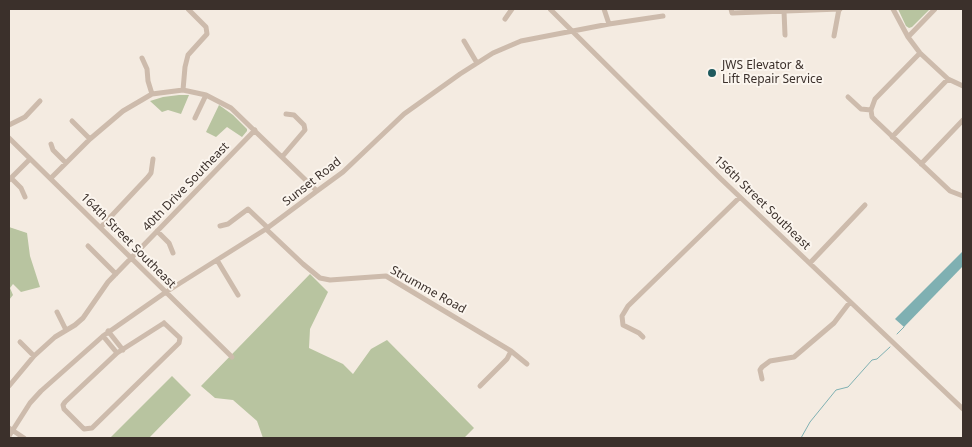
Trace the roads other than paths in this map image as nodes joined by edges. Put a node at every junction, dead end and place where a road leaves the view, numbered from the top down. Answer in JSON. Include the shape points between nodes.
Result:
{"nodes":[{"id":1,"x":188,"y":9,"type":"edge"},
{"id":2,"x":512,"y":9,"type":"edge"},
{"id":3,"x":550,"y":9,"type":"edge"},
{"id":4,"x":604,"y":9,"type":"edge"},
{"id":5,"x":840,"y":9,"type":"edge"},
{"id":6,"x":893,"y":9,"type":"edge"},
{"id":7,"x":935,"y":9,"type":"edge"},
{"id":8,"x":731,"y":11,"type":"edge"},
{"id":9,"x":784,"y":11,"type":"junction"},
{"id":10,"x":663,"y":16,"type":"dead end"},
{"id":11,"x":505,"y":19,"type":"dead end"},
{"id":12,"x":609,"y":24,"type":"junction"},
{"id":13,"x":572,"y":30,"type":"junction"},
{"id":14,"x":785,"y":35,"type":"dead end"},
{"id":15,"x":834,"y":36,"type":"dead end"},
{"id":16,"x":908,"y":37,"type":"junction"},
{"id":17,"x":464,"y":40,"type":"dead end"},
{"id":18,"x":920,"y":53,"type":"junction"},
{"id":19,"x":142,"y":58,"type":"dead end"},
{"id":20,"x":477,"y":63,"type":"junction"},
{"id":21,"x":948,"y":79,"type":"junction"},
{"id":22,"x":963,"y":86,"type":"edge"},
{"id":23,"x":183,"y":90,"type":"junction"},
{"id":24,"x":152,"y":94,"type":"junction"},
{"id":25,"x":206,"y":95,"type":"junction"},
{"id":26,"x":848,"y":97,"type":"dead end"},
{"id":27,"x":40,"y":101,"type":"dead end"},
{"id":28,"x":871,"y":110,"type":"junction"},
{"id":29,"x":286,"y":114,"type":"dead end"},
{"id":30,"x":195,"y":118,"type":"dead end"},
{"id":31,"x":963,"y":120,"type":"edge"},
{"id":32,"x":72,"y":121,"type":"dead end"},
{"id":33,"x":9,"y":126,"type":"edge"},
{"id":34,"x":255,"y":130,"type":"junction"},
{"id":35,"x":892,"y":137,"type":"junction"},
{"id":36,"x":9,"y":138,"type":"edge"},
{"id":37,"x":90,"y":139,"type":"junction"},
{"id":38,"x":51,"y":144,"type":"dead end"},
{"id":39,"x":282,"y":157,"type":"junction"},
{"id":40,"x":30,"y":159,"type":"junction"},
{"id":41,"x":153,"y":159,"type":"dead end"},
{"id":42,"x":66,"y":163,"type":"junction"},
{"id":43,"x":921,"y":164,"type":"junction"},
{"id":44,"x":51,"y":178,"type":"junction"},
{"id":45,"x":10,"y":179,"type":"edge"},
{"id":46,"x":318,"y":192,"type":"junction"},
{"id":47,"x":963,"y":196,"type":"edge"},
{"id":48,"x":25,"y":197,"type":"dead end"},
{"id":49,"x":740,"y":197,"type":"junction"},
{"id":50,"x":864,"y":206,"type":"dead end"},
{"id":51,"x":220,"y":226,"type":"dead end"},
{"id":52,"x":100,"y":227,"type":"junction"},
{"id":53,"x":267,"y":228,"type":"junction"},
{"id":54,"x":157,"y":232,"type":"junction"},
{"id":55,"x":88,"y":246,"type":"dead end"},
{"id":56,"x":174,"y":253,"type":"dead end"},
{"id":57,"x":132,"y":258,"type":"junction"},
{"id":58,"x":217,"y":260,"type":"junction"},
{"id":59,"x":810,"y":263,"type":"junction"},
{"id":60,"x":116,"y":274,"type":"junction"},
{"id":61,"x":166,"y":292,"type":"junction"},
{"id":62,"x":238,"y":295,"type":"dead end"},
{"id":63,"x":850,"y":302,"type":"junction"},
{"id":64,"x":57,"y":312,"type":"dead end"},
{"id":65,"x":66,"y":330,"type":"junction"},
{"id":66,"x":108,"y":331,"type":"junction"},
{"id":67,"x":103,"y":336,"type":"junction"},
{"id":68,"x":643,"y":337,"type":"dead end"},
{"id":69,"x":20,"y":342,"type":"dead end"},
{"id":70,"x":123,"y":350,"type":"junction"},
{"id":71,"x":511,"y":351,"type":"junction"},
{"id":72,"x":117,"y":354,"type":"junction"},
{"id":73,"x":34,"y":356,"type":"junction"},
{"id":74,"x":232,"y":357,"type":"dead end"},
{"id":75,"x":527,"y":364,"type":"dead end"},
{"id":76,"x":762,"y":379,"type":"dead end"},
{"id":77,"x":9,"y":386,"type":"edge"},
{"id":78,"x":480,"y":386,"type":"dead end"},
{"id":79,"x":963,"y":409,"type":"edge"},
{"id":80,"x":10,"y":431,"type":"edge"},
{"id":81,"x":24,"y":438,"type":"edge"}],
"edges":[{"from":1,"to":23,"type":"street","via":[[206,27],[207,34],[188,55]]},
{"from":2,"to":11,"type":"street"},
{"from":3,"to":13,"type":"street","name":"156th Street Southeast"},
{"from":4,"to":12,"type":"street"},
{"from":5,"to":9,"type":"street"},
{"from":5,"to":15,"type":"street"},
{"from":6,"to":16,"type":"street"},
{"from":7,"to":16,"type":"street"},
{"from":8,"to":9,"type":"street"},
{"from":9,"to":14,"type":"street"},
{"from":10,"to":12,"type":"street","name":"Sunset Road"},
{"from":12,"to":13,"type":"street","name":"Sunset Road"},
{"from":13,"to":20,"type":"street","name":"Sunset Road","via":[[521,41]]},
{"from":13,"to":49,"type":"street","name":"156th Street Southeast"},
{"from":16,"to":18,"type":"street"},
{"from":17,"to":20,"type":"street"},
{"from":18,"to":21,"type":"street"},
{"from":18,"to":28,"type":"street","via":[[875,99]]},
{"from":19,"to":24,"type":"street"},
{"from":20,"to":46,"type":"street","name":"Sunset Road","via":[[404,114]]},
{"from":21,"to":22,"type":"street"},
{"from":21,"to":35,"type":"street"},
{"from":23,"to":24,"type":"street"},
{"from":23,"to":25,"type":"street"},
{"from":24,"to":37,"type":"street","via":[[123,111]]},
{"from":25,"to":30,"type":"street"},
{"from":25,"to":34,"type":"street","via":[[231,108]]},
{"from":26,"to":28,"type":"street","via":[[861,109]]},
{"from":27,"to":33,"type":"street"},
{"from":28,"to":35,"type":"street","via":[[872,117]]},
{"from":29,"to":39,"type":"street","via":[[294,115],[305,130]]},
{"from":31,"to":43,"type":"street"},
{"from":32,"to":37,"type":"street"},
{"from":34,"to":39,"type":"street"},
{"from":34,"to":54,"type":"street","name":"40th Drive Southeast"},
{"from":35,"to":43,"type":"street"},
{"from":36,"to":40,"type":"street","name":"164th Street Southeast"},
{"from":37,"to":42,"type":"street"},
{"from":38,"to":42,"type":"street"},
{"from":39,"to":46,"type":"street"},
{"from":40,"to":44,"type":"street","name":"164th Street Southeast"},
{"from":40,"to":45,"type":"street"},
{"from":41,"to":52,"type":"street","via":[[148,177]]},
{"from":42,"to":44,"type":"street"},
{"from":43,"to":47,"type":"street","via":[[950,192]]},
{"from":44,"to":52,"type":"street","name":"164th Street Southeast"},
{"from":45,"to":48,"type":"street","via":[[21,188]]},
{"from":46,"to":53,"type":"street","name":"Sunset Road"},
{"from":49,"to":59,"type":"street","name":"156th Street Southeast"},
{"from":49,"to":68,"type":"street","via":[[628,306],[622,316],[622,325]]},
{"from":50,"to":59,"type":"street"},
{"from":51,"to":53,"type":"street","name":"Strumme Road","via":[[248,209]]},
{"from":52,"to":57,"type":"street","name":"164th Street Southeast"},
{"from":53,"to":58,"type":"street","name":"Sunset Road"},
{"from":53,"to":71,"type":"street","name":"Strumme Road","via":[[320,278],[386,276]]},
{"from":54,"to":56,"type":"street"},
{"from":54,"to":57,"type":"street","name":"40th Drive Southeast"},
{"from":55,"to":60,"type":"street"},
{"from":57,"to":60,"type":"street","name":"40th Drive Southeast"},
{"from":57,"to":61,"type":"street","name":"164th Street Southeast"},
{"from":58,"to":61,"type":"street","name":"Sunset Road"},
{"from":58,"to":62,"type":"street"},
{"from":59,"to":63,"type":"street","name":"156th Street Southeast"},
{"from":60,"to":65,"type":"street","name":"40th Drive Southeast","via":[[83,318]]},
{"from":61,"to":66,"type":"street","name":"Sunset Road"},
{"from":61,"to":74,"type":"street","name":"164th Street Southeast"},
{"from":63,"to":76,"type":"street","via":[[834,323],[794,356],[770,361],[762,367]]},
{"from":63,"to":79,"type":"street","name":"156th Street Southeast"},
{"from":64,"to":65,"type":"street"},
{"from":65,"to":73,"type":"street","name":"40th Drive Southeast"},
{"from":66,"to":67,"type":"street","name":"Sunset Road"},
{"from":66,"to":70,"type":"street"},
{"from":67,"to":72,"type":"street"},
{"from":67,"to":80,"type":"street","name":"Sunset Road","via":[[30,403]]},
{"from":69,"to":73,"type":"street"},
{"from":70,"to":72,"type":"street"},
{"from":70,"to":72,"type":"street","via":[[164,323],[180,338],[179,343],[114,408],[92,428],[84,429],[63,405]]},
{"from":71,"to":75,"type":"street","name":"Strumme Road"},
{"from":71,"to":78,"type":"street"},
{"from":73,"to":77,"type":"street","name":"40th Drive Southeast"},
{"from":80,"to":81,"type":"street"}]}
